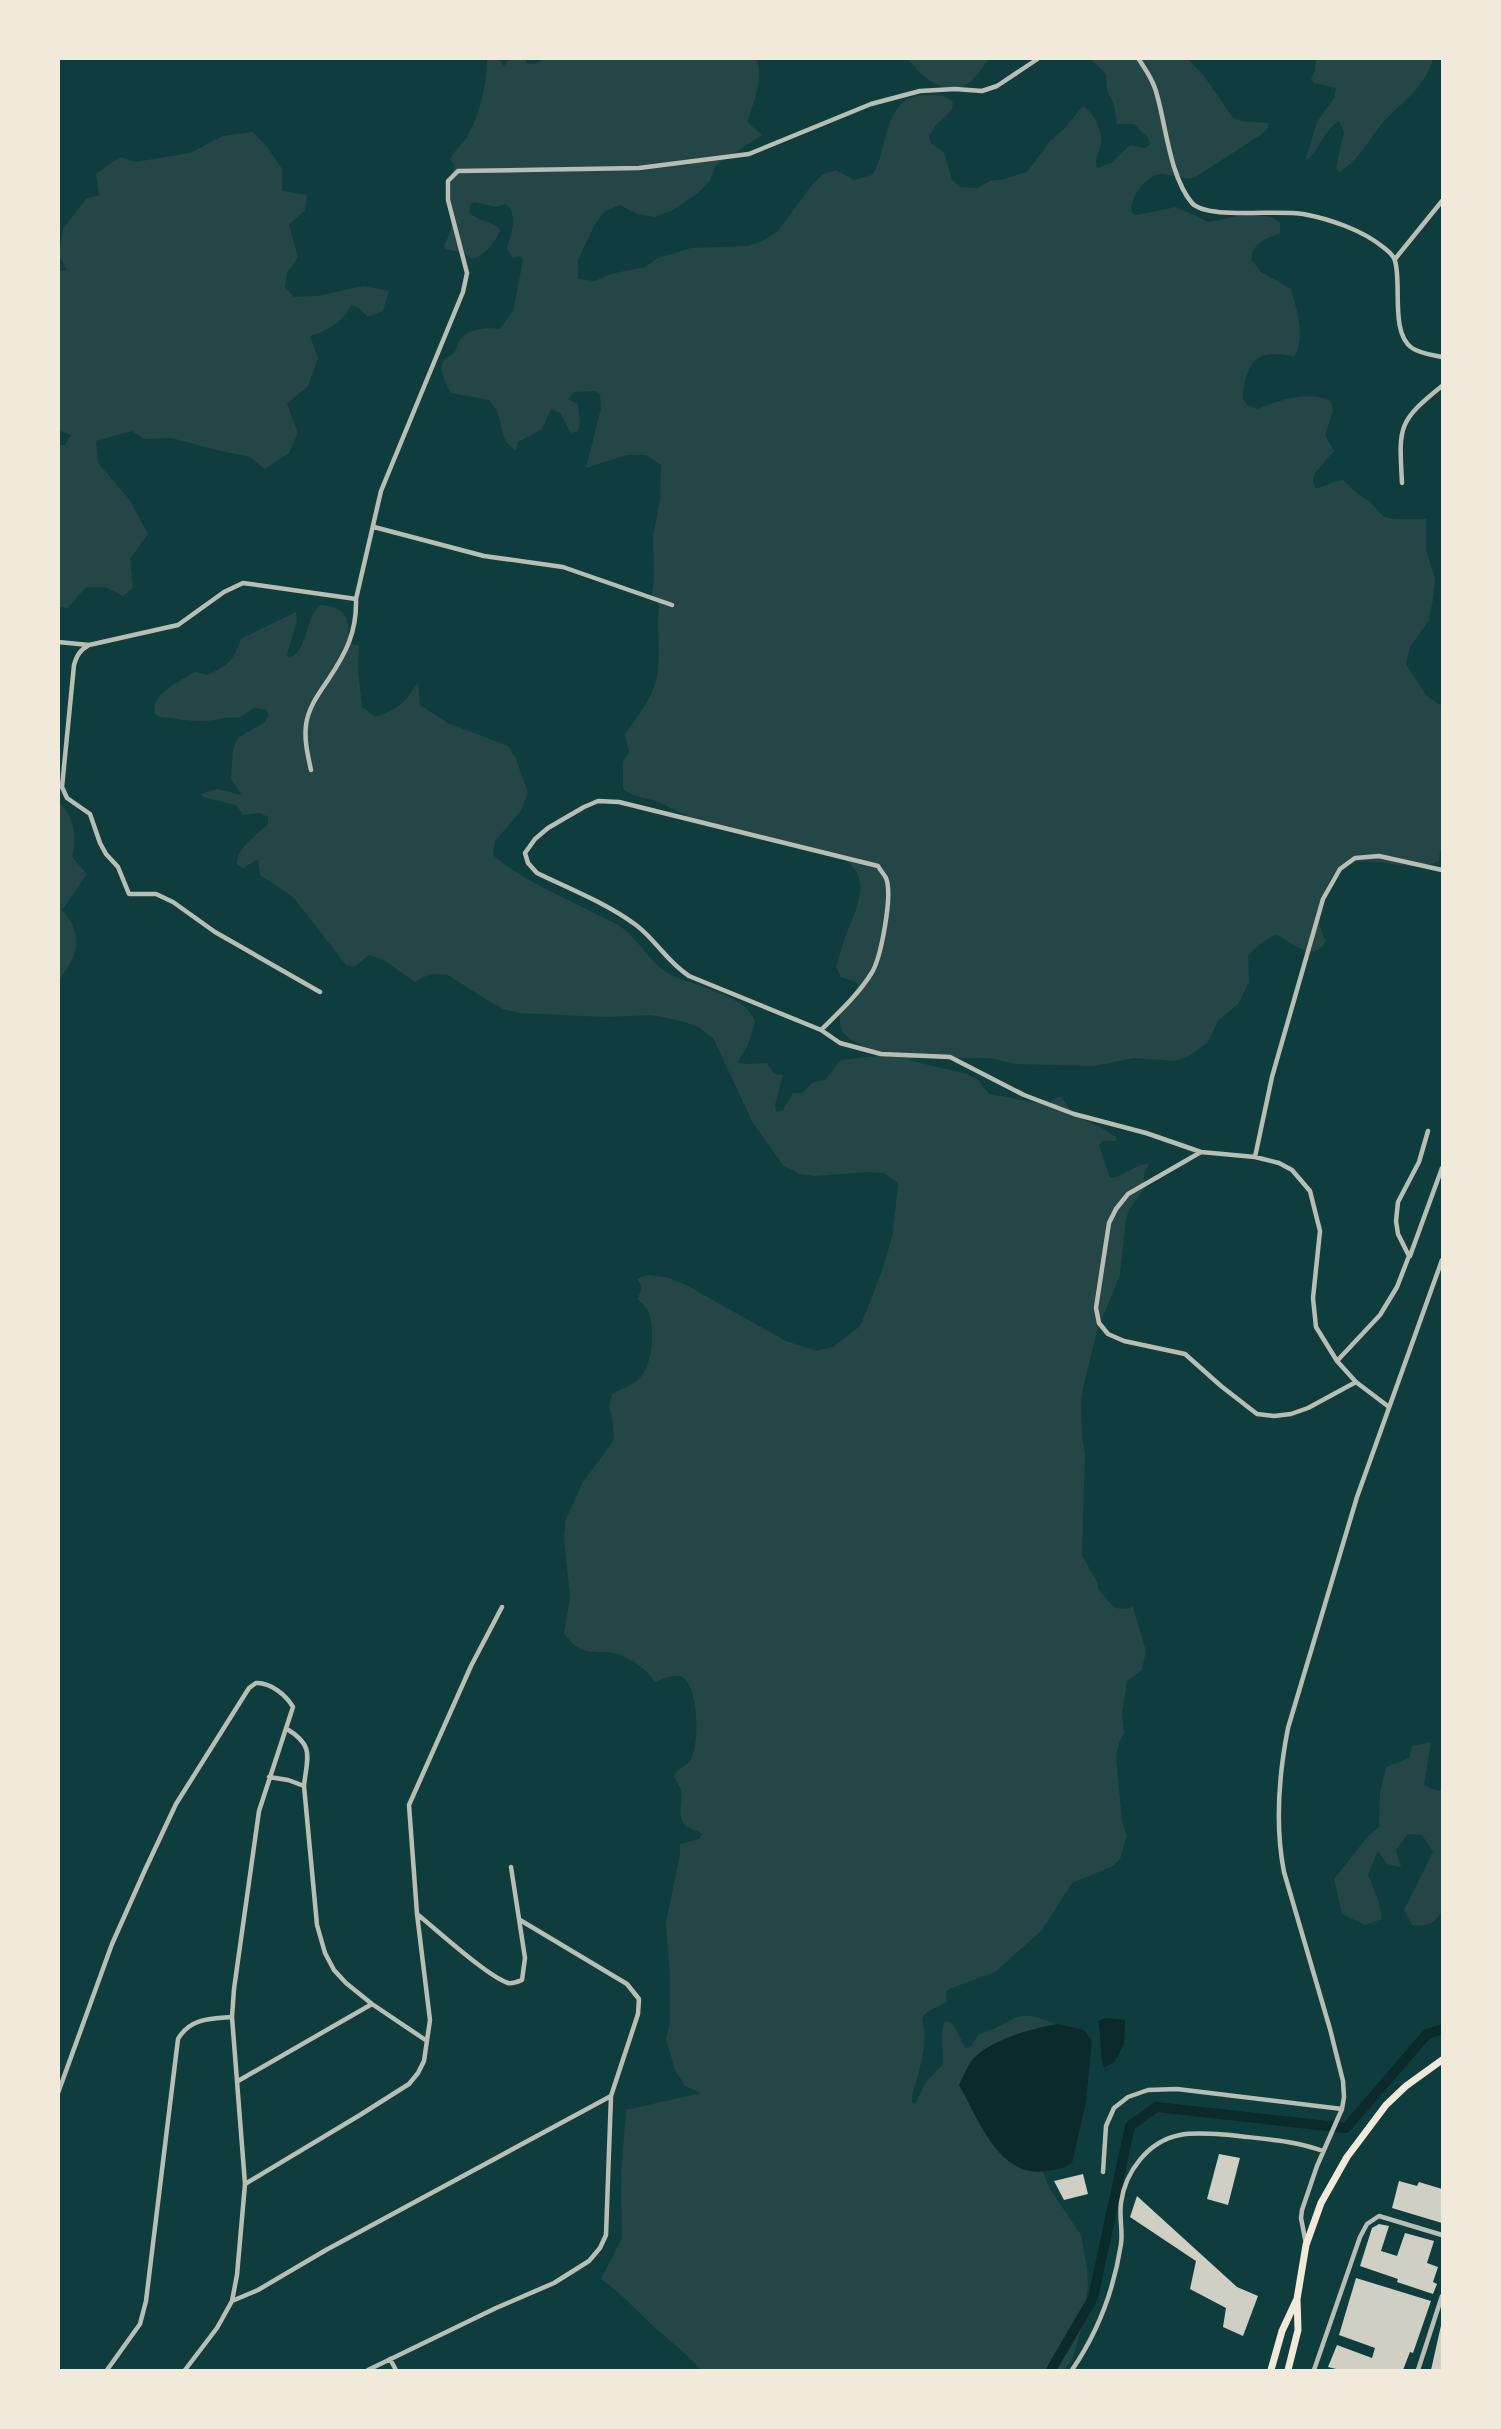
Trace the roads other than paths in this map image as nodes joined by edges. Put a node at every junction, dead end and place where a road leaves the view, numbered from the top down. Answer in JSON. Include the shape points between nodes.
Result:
{"nodes":[{"id":1,"x":1039,"y":58,"type":"edge"},
{"id":2,"x":1138,"y":58,"type":"edge"},
{"id":3,"x":1443,"y":201,"type":"edge"},
{"id":4,"x":1395,"y":259,"type":"junction"},
{"id":5,"x":1443,"y":357,"type":"edge"},
{"id":6,"x":1443,"y":386,"type":"edge"},
{"id":7,"x":1402,"y":483,"type":"dead end"},
{"id":8,"x":374,"y":527,"type":"junction"},
{"id":9,"x":356,"y":599,"type":"junction"},
{"id":10,"x":672,"y":605,"type":"dead end"},
{"id":11,"x":58,"y":642,"type":"edge"},
{"id":12,"x":89,"y":645,"type":"junction"},
{"id":13,"x":311,"y":770,"type":"dead end"},
{"id":14,"x":1443,"y":870,"type":"edge"},
{"id":15,"x":320,"y":992,"type":"dead end"},
{"id":16,"x":820,"y":1030,"type":"junction"},
{"id":17,"x":1428,"y":1131,"type":"dead end"},
{"id":18,"x":1201,"y":1152,"type":"junction"},
{"id":19,"x":1255,"y":1157,"type":"junction"},
{"id":20,"x":1443,"y":1168,"type":"edge"},
{"id":21,"x":1409,"y":1256,"type":"junction"},
{"id":22,"x":1443,"y":1260,"type":"edge"},
{"id":23,"x":1337,"y":1361,"type":"junction"},
{"id":24,"x":1356,"y":1382,"type":"junction"},
{"id":25,"x":1389,"y":1407,"type":"junction"},
{"id":26,"x":502,"y":1607,"type":"dead end"},
{"id":27,"x":287,"y":1729,"type":"junction"},
{"id":28,"x":269,"y":1778,"type":"junction"},
{"id":29,"x":304,"y":1786,"type":"junction"},
{"id":30,"x":511,"y":1867,"type":"dead end"},
{"id":31,"x":417,"y":1914,"type":"junction"},
{"id":32,"x":520,"y":1920,"type":"junction"},
{"id":33,"x":372,"y":2004,"type":"junction"},
{"id":34,"x":232,"y":2018,"type":"junction"},
{"id":35,"x":427,"y":2041,"type":"junction"},
{"id":36,"x":1443,"y":2060,"type":"edge"},
{"id":37,"x":238,"y":2081,"type":"junction"},
{"id":38,"x":58,"y":2093,"type":"edge"},
{"id":39,"x":611,"y":2096,"type":"junction"},
{"id":40,"x":1342,"y":2110,"type":"junction"},
{"id":41,"x":1323,"y":2151,"type":"junction"},
{"id":42,"x":1103,"y":2172,"type":"dead end"},
{"id":43,"x":245,"y":2184,"type":"junction"},
{"id":44,"x":1443,"y":2235,"type":"edge"},
{"id":45,"x":1306,"y":2245,"type":"junction"},
{"id":46,"x":1443,"y":2296,"type":"edge"},
{"id":47,"x":1297,"y":2299,"type":"junction"},
{"id":48,"x":232,"y":2301,"type":"junction"},
{"id":49,"x":390,"y":2359,"type":"junction"},
{"id":50,"x":108,"y":2370,"type":"edge"},
{"id":51,"x":185,"y":2370,"type":"edge"},
{"id":52,"x":368,"y":2370,"type":"edge"},
{"id":53,"x":396,"y":2370,"type":"edge"},
{"id":54,"x":1072,"y":2370,"type":"edge"},
{"id":55,"x":1272,"y":2370,"type":"edge"},
{"id":56,"x":1288,"y":2370,"type":"edge"},
{"id":57,"x":1314,"y":2370,"type":"edge"},
{"id":58,"x":1418,"y":2370,"type":"edge"}],
"edges":[{"from":1,"to":8,"type":"street","via":[[998,86],[921,91],[871,104],[749,154],[639,168],[458,171],[452,175],[448,181],[448,200],[467,273],[464,292],[381,491]]},
{"from":2,"to":4,"type":"street","via":[[1157,93],[1168,147],[1197,208],[1303,214],[1365,236]]},
{"from":3,"to":4,"type":"street"},
{"from":4,"to":5,"type":"street","via":[[1402,336],[1411,347]]},
{"from":6,"to":7,"type":"street","via":[[1418,405],[1403,424]]},
{"from":8,"to":9,"type":"street"},
{"from":8,"to":10,"type":"street","via":[[484,556],[563,567]]},
{"from":9,"to":12,"type":"street","via":[[243,583],[178,625]]},
{"from":9,"to":13,"type":"street","via":[[352,639],[315,699],[306,723]]},
{"from":11,"to":12,"type":"street"},
{"from":12,"to":15,"type":"street","via":[[81,649],[74,665],[62,788],[67,798],[90,814],[100,843],[118,867],[129,894],[156,894],[173,902],[215,932]]},
{"from":14,"to":19,"type":"street","via":[[1379,856],[1355,858],[1340,869],[1323,899],[1272,1077]]},
{"from":16,"to":16,"type":"street","via":[[689,976],[674,966],[638,926],[537,873],[525,853],[535,839],[598,801],[619,802],[878,866],[886,878],[888,895],[873,972],[858,993]]},
{"from":16,"to":18,"type":"street","via":[[840,1043],[881,1054],[950,1057],[1032,1098],[1074,1114]]},
{"from":17,"to":21,"type":"street","via":[[1419,1162],[1398,1202],[1398,1234]]},
{"from":18,"to":19,"type":"street"},
{"from":18,"to":24,"type":"street","via":[[1128,1194],[1116,1209],[1109,1223],[1096,1308],[1098,1323],[1108,1334],[1124,1341],[1185,1354],[1257,1414],[1291,1414]]},
{"from":19,"to":23,"type":"street","via":[[1292,1170],[1310,1191],[1320,1231],[1313,1310],[1316,1327]]},
{"from":20,"to":21,"type":"street"},
{"from":21,"to":23,"type":"street","via":[[1380,1316]]},
{"from":22,"to":25,"type":"street"},
{"from":23,"to":24,"type":"street"},
{"from":24,"to":25,"type":"street"},
{"from":25,"to":40,"type":"street","via":[[1358,1497],[1282,1759],[1280,1849],[1343,2081]]},
{"from":26,"to":31,"type":"street","via":[[408,1805]]},
{"from":27,"to":28,"type":"street"},
{"from":27,"to":29,"type":"street","via":[[307,1749]]},
{"from":27,"to":38,"type":"street","via":[[293,1713],[290,1701],[261,1683],[249,1688],[176,1804],[149,1861],[112,1944]]},
{"from":28,"to":29,"type":"street"},
{"from":28,"to":34,"type":"street","via":[[253,1841]]},
{"from":29,"to":33,"type":"street","via":[[320,1938],[334,1970]]},
{"from":30,"to":32,"type":"street"},
{"from":31,"to":32,"type":"street","via":[[508,1983],[522,1980],[524,1973]]},
{"from":31,"to":35,"type":"street","via":[[429,2009]]},
{"from":32,"to":39,"type":"street","via":[[627,1984],[639,1999],[638,2014]]},
{"from":33,"to":35,"type":"street"},
{"from":33,"to":37,"type":"street"},
{"from":34,"to":37,"type":"street"},
{"from":34,"to":50,"type":"street","via":[[194,2023],[184,2028],[178,2039],[146,2301],[140,2324]]},
{"from":35,"to":43,"type":"street","via":[[421,2067],[409,2084]]},
{"from":36,"to":45,"type":"main road","via":[[1406,2086],[1366,2130],[1321,2203]]},
{"from":37,"to":43,"type":"street"},
{"from":39,"to":48,"type":"street"},
{"from":39,"to":49,"type":"street","via":[[606,2235],[600,2248],[589,2261],[554,2283]]},
{"from":40,"to":41,"type":"street"},
{"from":40,"to":42,"type":"street","via":[[1177,2089],[1148,2090],[1128,2097],[1114,2108],[1106,2126]]},
{"from":41,"to":45,"type":"street","via":[[1302,2210]]},
{"from":41,"to":54,"type":"street","via":[[1283,2140],[1182,2134],[1161,2141],[1142,2157],[1126,2184],[1121,2204],[1121,2242],[1108,2300]]},
{"from":43,"to":48,"type":"street"},
{"from":44,"to":57,"type":"street","via":[[1379,2216],[1367,2224]]},
{"from":45,"to":47,"type":"main road"},
{"from":46,"to":58,"type":"street"},
{"from":47,"to":55,"type":"main road","via":[[1282,2331]]},
{"from":47,"to":56,"type":"main road","via":[[1298,2330]]},
{"from":48,"to":51,"type":"street"},
{"from":49,"to":52,"type":"street"},
{"from":49,"to":53,"type":"street"}]}
